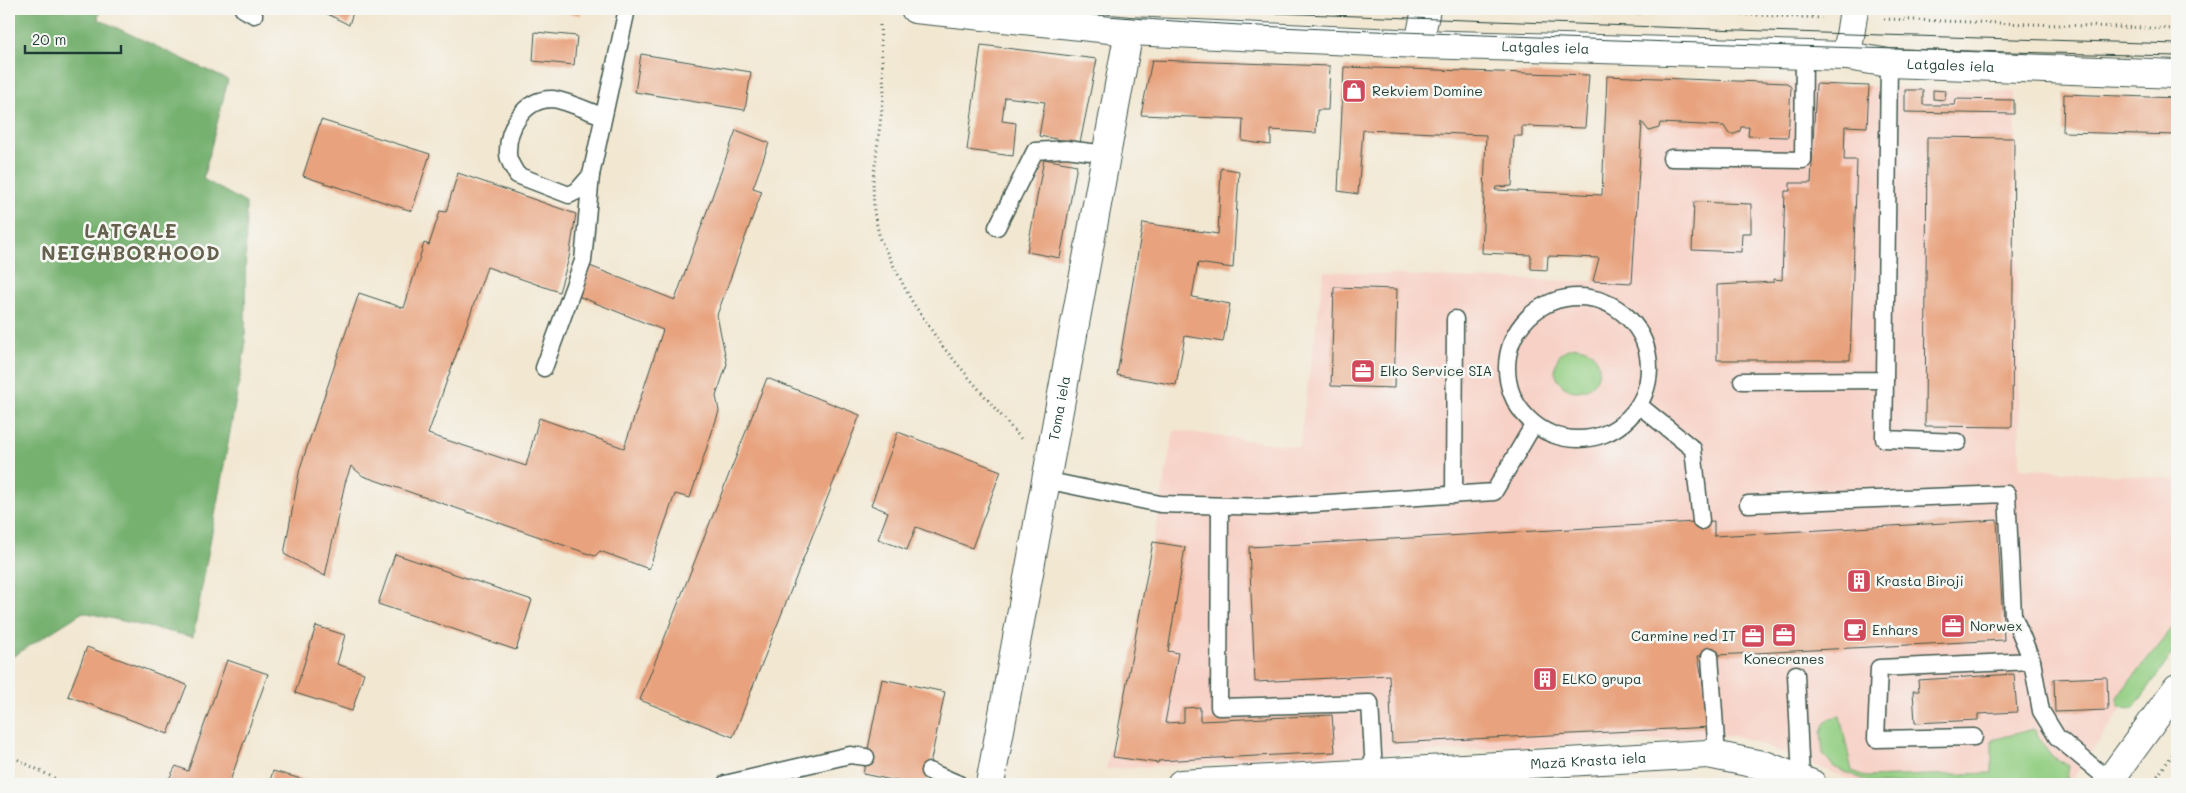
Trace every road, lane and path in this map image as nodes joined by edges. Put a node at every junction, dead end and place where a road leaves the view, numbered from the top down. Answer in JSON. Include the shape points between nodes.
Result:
{"nodes":[{"id":1,"x":627,"y":9,"type":"edge"},
{"id":2,"x":915,"y":9,"type":"edge"},
{"id":3,"x":1426,"y":9,"type":"edge"},
{"id":4,"x":1649,"y":9,"type":"edge"},
{"id":5,"x":1642,"y":10,"type":"dead end"},
{"id":6,"x":1853,"y":12,"type":"edge"},
{"id":7,"x":880,"y":25,"type":"dead end"},
{"id":8,"x":2177,"y":29,"type":"edge"},
{"id":9,"x":1129,"y":31,"type":"junction"},
{"id":10,"x":1419,"y":44,"type":"junction"},
{"id":11,"x":1804,"y":55,"type":"junction"},
{"id":12,"x":1847,"y":56,"type":"junction"},
{"id":13,"x":1889,"y":63,"type":"junction"},
{"id":14,"x":2177,"y":74,"type":"edge"},
{"id":15,"x":603,"y":116,"type":"junction"},
{"id":16,"x":1106,"y":154,"type":"junction"},
{"id":17,"x":1671,"y":158,"type":"dead end"},
{"id":18,"x":591,"y":175,"type":"junction"},
{"id":19,"x":997,"y":227,"type":"dead end"},
{"id":20,"x":1455,"y":319,"type":"dead end"},
{"id":21,"x":544,"y":368,"type":"dead end"},
{"id":22,"x":1885,"y":380,"type":"junction"},
{"id":23,"x":1742,"y":381,"type":"dead end"},
{"id":24,"x":1640,"y":406,"type":"junction"},
{"id":25,"x":1534,"y":424,"type":"junction"},
{"id":26,"x":1958,"y":442,"type":"dead end"},
{"id":27,"x":1028,"y":447,"type":"dead end"},
{"id":28,"x":1045,"y":480,"type":"junction"},
{"id":29,"x":1454,"y":495,"type":"junction"},
{"id":30,"x":1748,"y":504,"type":"dead end"},
{"id":31,"x":1220,"y":506,"type":"junction"},
{"id":32,"x":1701,"y":521,"type":"dead end"},
{"id":33,"x":1710,"y":656,"type":"dead end"},
{"id":34,"x":2032,"y":661,"type":"junction"},
{"id":35,"x":1796,"y":674,"type":"dead end"},
{"id":36,"x":2177,"y":688,"type":"edge"},
{"id":37,"x":1974,"y":737,"type":"dead end"},
{"id":38,"x":2177,"y":748,"type":"edge"},
{"id":39,"x":9,"y":755,"type":"edge"},
{"id":40,"x":1717,"y":756,"type":"junction"},
{"id":41,"x":866,"y":757,"type":"dead end"},
{"id":42,"x":929,"y":770,"type":"dead end"},
{"id":43,"x":1374,"y":772,"type":"junction"},
{"id":44,"x":1764,"y":775,"type":"edge"},
{"id":45,"x":1320,"y":780,"type":"edge"},
{"id":46,"x":1806,"y":782,"type":"edge"},
{"id":47,"x":2108,"y":783,"type":"edge"},
{"id":48,"x":66,"y":784,"type":"edge"},
{"id":49,"x":726,"y":784,"type":"edge"},
{"id":50,"x":959,"y":784,"type":"edge"},
{"id":51,"x":990,"y":784,"type":"edge"},
{"id":52,"x":1181,"y":784,"type":"edge"},
{"id":53,"x":2152,"y":784,"type":"edge"}],
"edges":[{"from":1,"to":15,"type":"lane"},
{"from":2,"to":9,"type":"street","name":"Latgales iela"},
{"from":3,"to":10,"type":"street"},
{"from":4,"to":5,"type":"path"},
{"from":4,"to":6,"type":"path","via":[[1829,18],[1836,12]]},
{"from":6,"to":8,"type":"path"},
{"from":6,"to":12,"type":"street"},
{"from":7,"to":27,"type":"path","via":[[884,92],[873,181],[874,212],[880,238],[911,300],[943,347]]},
{"from":9,"to":10,"type":"street","name":"Latgales iela"},
{"from":9,"to":16,"type":"street","name":"Toma iela"},
{"from":10,"to":11,"type":"street","name":"Latgales iela"},
{"from":11,"to":12,"type":"street","name":"Latgales iela"},
{"from":11,"to":17,"type":"lane","via":[[1803,160]]},
{"from":12,"to":13,"type":"street","name":"Latgales iela"},
{"from":13,"to":14,"type":"street","name":"Latgales iela"},
{"from":13,"to":22,"type":"lane"},
{"from":15,"to":18,"type":"lane"},
{"from":15,"to":18,"type":"lane","via":[[552,99],[532,104],[522,111],[509,138],[508,156],[517,175],[569,195]]},
{"from":16,"to":19,"type":"lane","via":[[1066,148],[1035,151]]},
{"from":16,"to":28,"type":"street","name":"Toma iela"},
{"from":18,"to":21,"type":"lane","via":[[583,261]]},
{"from":20,"to":29,"type":"lane"},
{"from":22,"to":23,"type":"lane"},
{"from":22,"to":26,"type":"lane","via":[[1884,440]]},
{"from":24,"to":25,"type":"lane","via":[[1623,424],[1602,436],[1578,440],[1554,436]]},
{"from":24,"to":25,"type":"lane","via":[[1649,384],[1650,360],[1643,337],[1629,317],[1609,303],[1585,296],[1562,298],[1541,307],[1524,322],[1512,341],[1507,363],[1509,386],[1518,407]]},
{"from":24,"to":32,"type":"lane","via":[[1693,449]]},
{"from":25,"to":29,"type":"lane","via":[[1494,492]]},
{"from":28,"to":31,"type":"lane","via":[[1160,504]]},
{"from":28,"to":51,"type":"street","name":"Toma iela"},
{"from":29,"to":31,"type":"lane","via":[[1268,508]]},
{"from":30,"to":34,"type":"lane","via":[[2007,494],[2014,615]]},
{"from":31,"to":43,"type":"lane","via":[[1219,707],[1370,703]]},
{"from":33,"to":40,"type":"lane"},
{"from":34,"to":37,"type":"lane","via":[[1879,668],[1876,740]]},
{"from":34,"to":47,"type":"lane","via":[[2041,711],[2057,737]]},
{"from":35,"to":46,"type":"lane"},
{"from":36,"to":47,"type":"street"},
{"from":38,"to":53,"type":"path"},
{"from":39,"to":48,"type":"path"},
{"from":40,"to":43,"type":"street","name":"Mazā Krasta iela"},
{"from":40,"to":44,"type":"street","name":"Mazā Krasta iela"},
{"from":41,"to":49,"type":"lane","via":[[850,755]]},
{"from":42,"to":50,"type":"lane"},
{"from":43,"to":45,"type":"street","name":"Mazā Krasta iela"},
{"from":44,"to":46,"type":"street","name":"Mazā Krasta iela"},
{"from":45,"to":52,"type":"street","name":"Mazā Krasta iela"}]}
